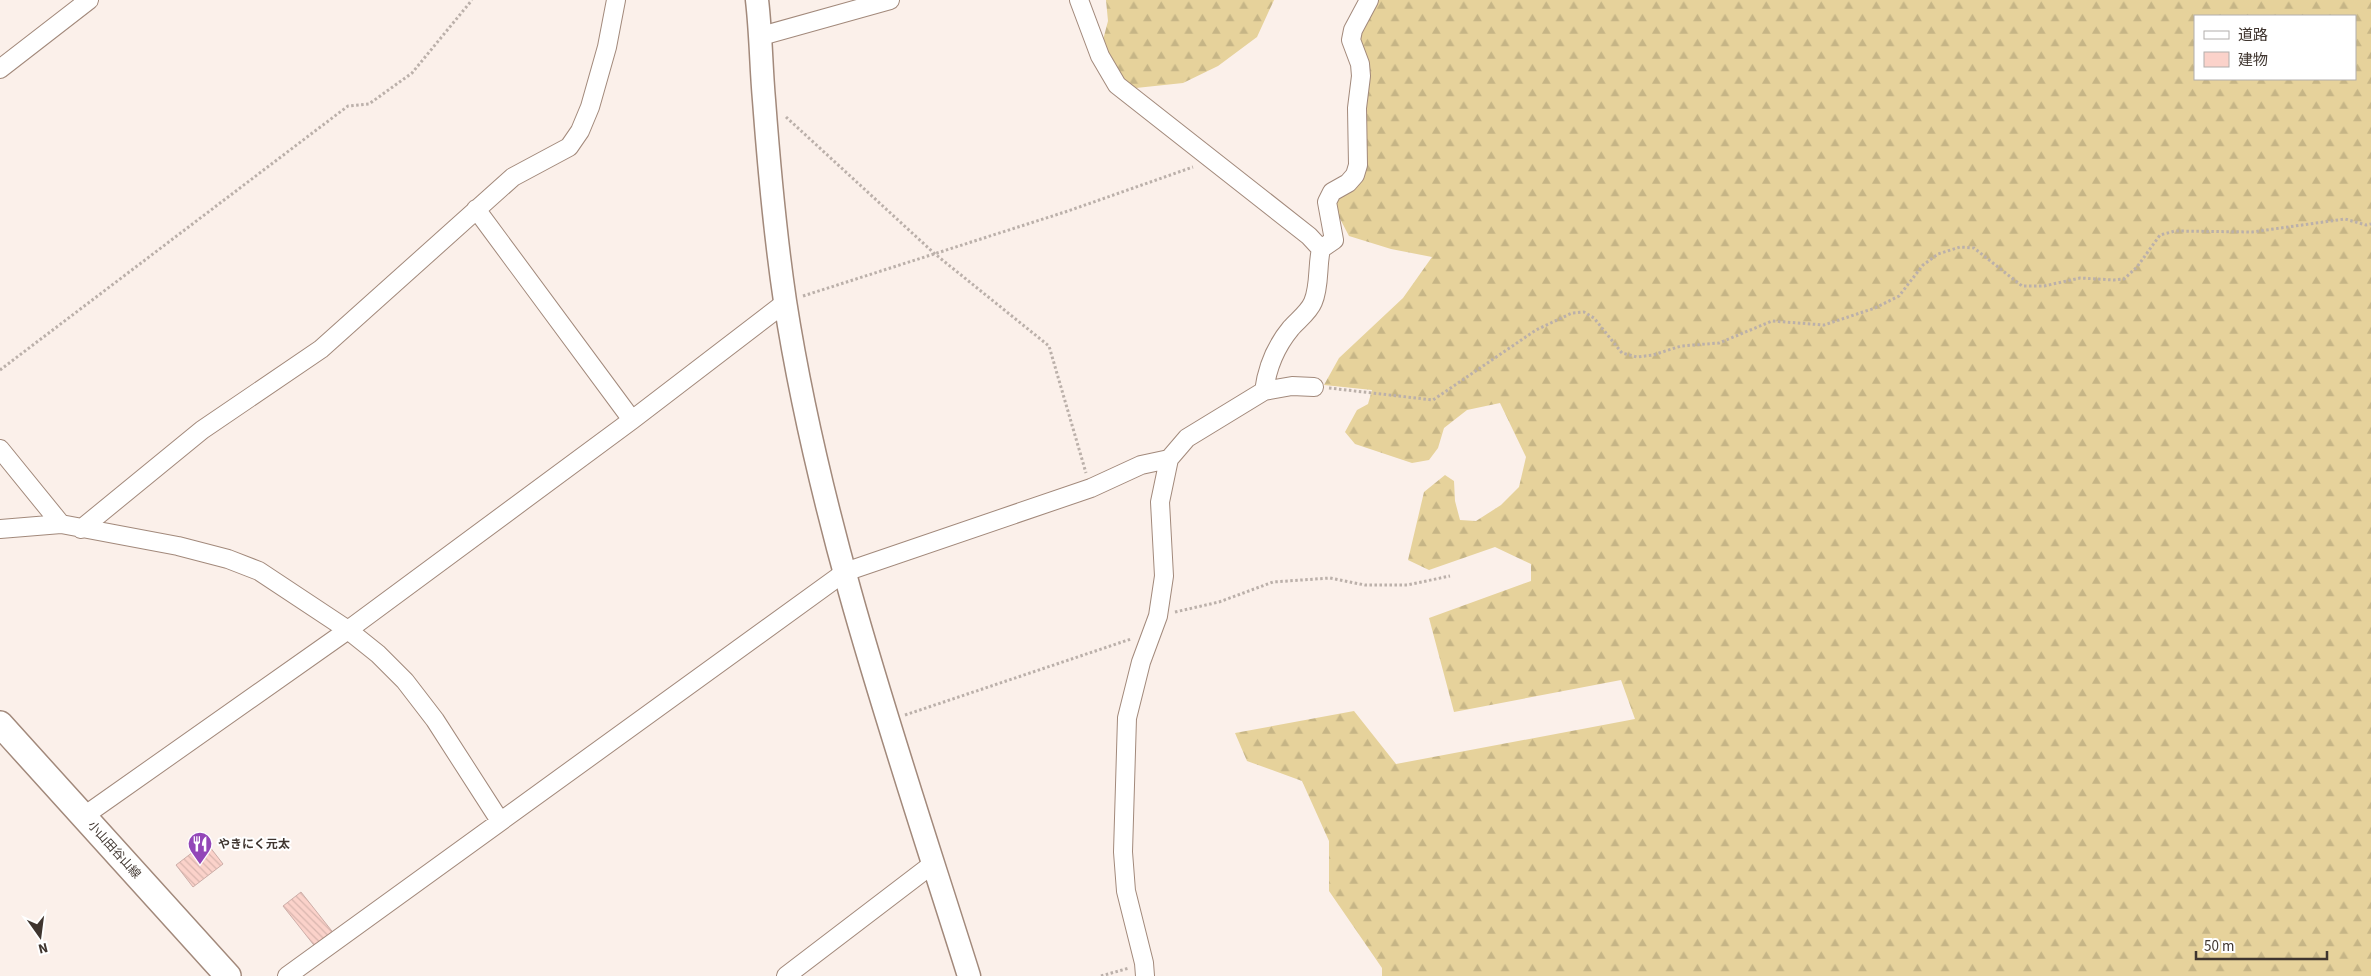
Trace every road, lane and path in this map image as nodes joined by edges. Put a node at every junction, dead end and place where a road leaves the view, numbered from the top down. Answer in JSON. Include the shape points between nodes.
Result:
{"nodes":[{"id":1,"x":89,"y":0,"type":"edge"},
{"id":2,"x":472,"y":0,"type":"edge"},
{"id":3,"x":616,"y":0,"type":"edge"},
{"id":4,"x":757,"y":0,"type":"edge"},
{"id":5,"x":890,"y":0,"type":"edge"},
{"id":6,"x":1079,"y":0,"type":"edge"},
{"id":7,"x":1369,"y":0,"type":"edge"},
{"id":8,"x":761,"y":36,"type":"junction"},
{"id":9,"x":0,"y":69,"type":"edge"},
{"id":10,"x":764,"y":97,"type":"junction"},
{"id":11,"x":1211,"y":160,"type":"junction"},
{"id":12,"x":476,"y":208,"type":"junction"},
{"id":13,"x":2371,"y":225,"type":"edge"},
{"id":14,"x":1322,"y":249,"type":"junction"},
{"id":15,"x":935,"y":254,"type":"junction"},
{"id":16,"x":786,"y":302,"type":"junction"},
{"id":17,"x":0,"y":370,"type":"edge"},
{"id":18,"x":1314,"y":387,"type":"joint"},
{"id":19,"x":1264,"y":391,"type":"junction"},
{"id":20,"x":632,"y":420,"type":"junction"},
{"id":21,"x":0,"y":449,"type":"edge"},
{"id":22,"x":1169,"y":459,"type":"junction"},
{"id":23,"x":1091,"y":488,"type":"junction"},
{"id":24,"x":61,"y":524,"type":"junction"},
{"id":25,"x":0,"y":529,"type":"edge"},
{"id":26,"x":81,"y":529,"type":"junction"},
{"id":27,"x":845,"y":572,"type":"junction"},
{"id":28,"x":1450,"y":576,"type":"dead end"},
{"id":29,"x":1156,"y":624,"type":"junction"},
{"id":30,"x":348,"y":630,"type":"junction"},
{"id":31,"x":887,"y":721,"type":"junction"},
{"id":32,"x":0,"y":724,"type":"edge"},
{"id":33,"x":84,"y":816,"type":"junction"},
{"id":34,"x":500,"y":821,"type":"junction"},
{"id":35,"x":934,"y":863,"type":"junction"},
{"id":36,"x":1145,"y":970,"type":"edge"},
{"id":37,"x":228,"y":976,"type":"edge"},
{"id":38,"x":287,"y":976,"type":"edge"},
{"id":39,"x":786,"y":976,"type":"edge"},
{"id":40,"x":969,"y":976,"type":"edge"},
{"id":41,"x":1101,"y":976,"type":"edge"}],
"edges":[{"from":1,"to":9,"type":"street"},
{"from":2,"to":17,"type":"path","via":[[412,73],[369,104],[348,106]]},
{"from":3,"to":12,"type":"street","via":[[607,47],[580,131],[568,147],[513,177]]},
{"from":4,"to":8,"type":"street"},
{"from":5,"to":8,"type":"street"},
{"from":6,"to":11,"type":"street","via":[[1100,56],[1117,85]]},
{"from":7,"to":14,"type":"street","via":[[1350,40],[1360,64],[1361,76],[1357,108],[1358,165],[1355,175],[1332,192],[1327,202],[1334,240]]},
{"from":8,"to":10,"type":"street"},
{"from":10,"to":15,"type":"path"},
{"from":10,"to":16,"type":"street"},
{"from":11,"to":14,"type":"street"},
{"from":11,"to":15,"type":"path"},
{"from":12,"to":20,"type":"street"},
{"from":12,"to":26,"type":"street","via":[[321,349],[202,430]]},
{"from":13,"to":18,"type":"path","via":[[2345,219],[2252,232],[2175,231],[2160,235],[2124,279],[2080,278],[2044,286],[2022,286],[1974,248],[1960,247],[1938,254],[1923,265],[1898,296],[1875,308],[1824,325],[1772,321],[1719,343],[1681,346],[1637,357],[1622,353],[1594,318],[1584,312],[1572,313],[1536,330],[1433,400]]},
{"from":14,"to":19,"type":"street","via":[[1312,304],[1275,351]]},
{"from":15,"to":16,"type":"path"},
{"from":15,"to":23,"type":"path","via":[[1050,346]]},
{"from":16,"to":20,"type":"street"},
{"from":16,"to":27,"type":"street","via":[[807,414]]},
{"from":18,"to":19,"type":"street","via":[[1292,386]]},
{"from":19,"to":22,"type":"street","via":[[1187,438]]},
{"from":20,"to":30,"type":"street"},
{"from":21,"to":24,"type":"street"},
{"from":22,"to":23,"type":"street","via":[[1141,465]]},
{"from":22,"to":29,"type":"street","via":[[1160,502],[1164,576]]},
{"from":23,"to":27,"type":"street"},
{"from":24,"to":25,"type":"street"},
{"from":24,"to":26,"type":"street"},
{"from":26,"to":30,"type":"street","via":[[178,546],[228,559],[259,571]]},
{"from":27,"to":31,"type":"street"},
{"from":27,"to":34,"type":"street"},
{"from":28,"to":29,"type":"path","via":[[1407,585],[1365,585],[1330,578],[1274,582]]},
{"from":29,"to":31,"type":"path"},
{"from":29,"to":36,"type":"street","via":[[1142,662],[1128,718],[1123,852],[1126,891]]},
{"from":30,"to":33,"type":"street"},
{"from":30,"to":34,"type":"street","via":[[405,681],[435,720]]},
{"from":31,"to":35,"type":"street"},
{"from":32,"to":33,"type":"main road","name":"小山田谷山線"},
{"from":33,"to":37,"type":"main road","name":"小山田谷山線"},
{"from":34,"to":38,"type":"street"},
{"from":35,"to":39,"type":"street"},
{"from":35,"to":40,"type":"street"},
{"from":36,"to":41,"type":"path"}]}
